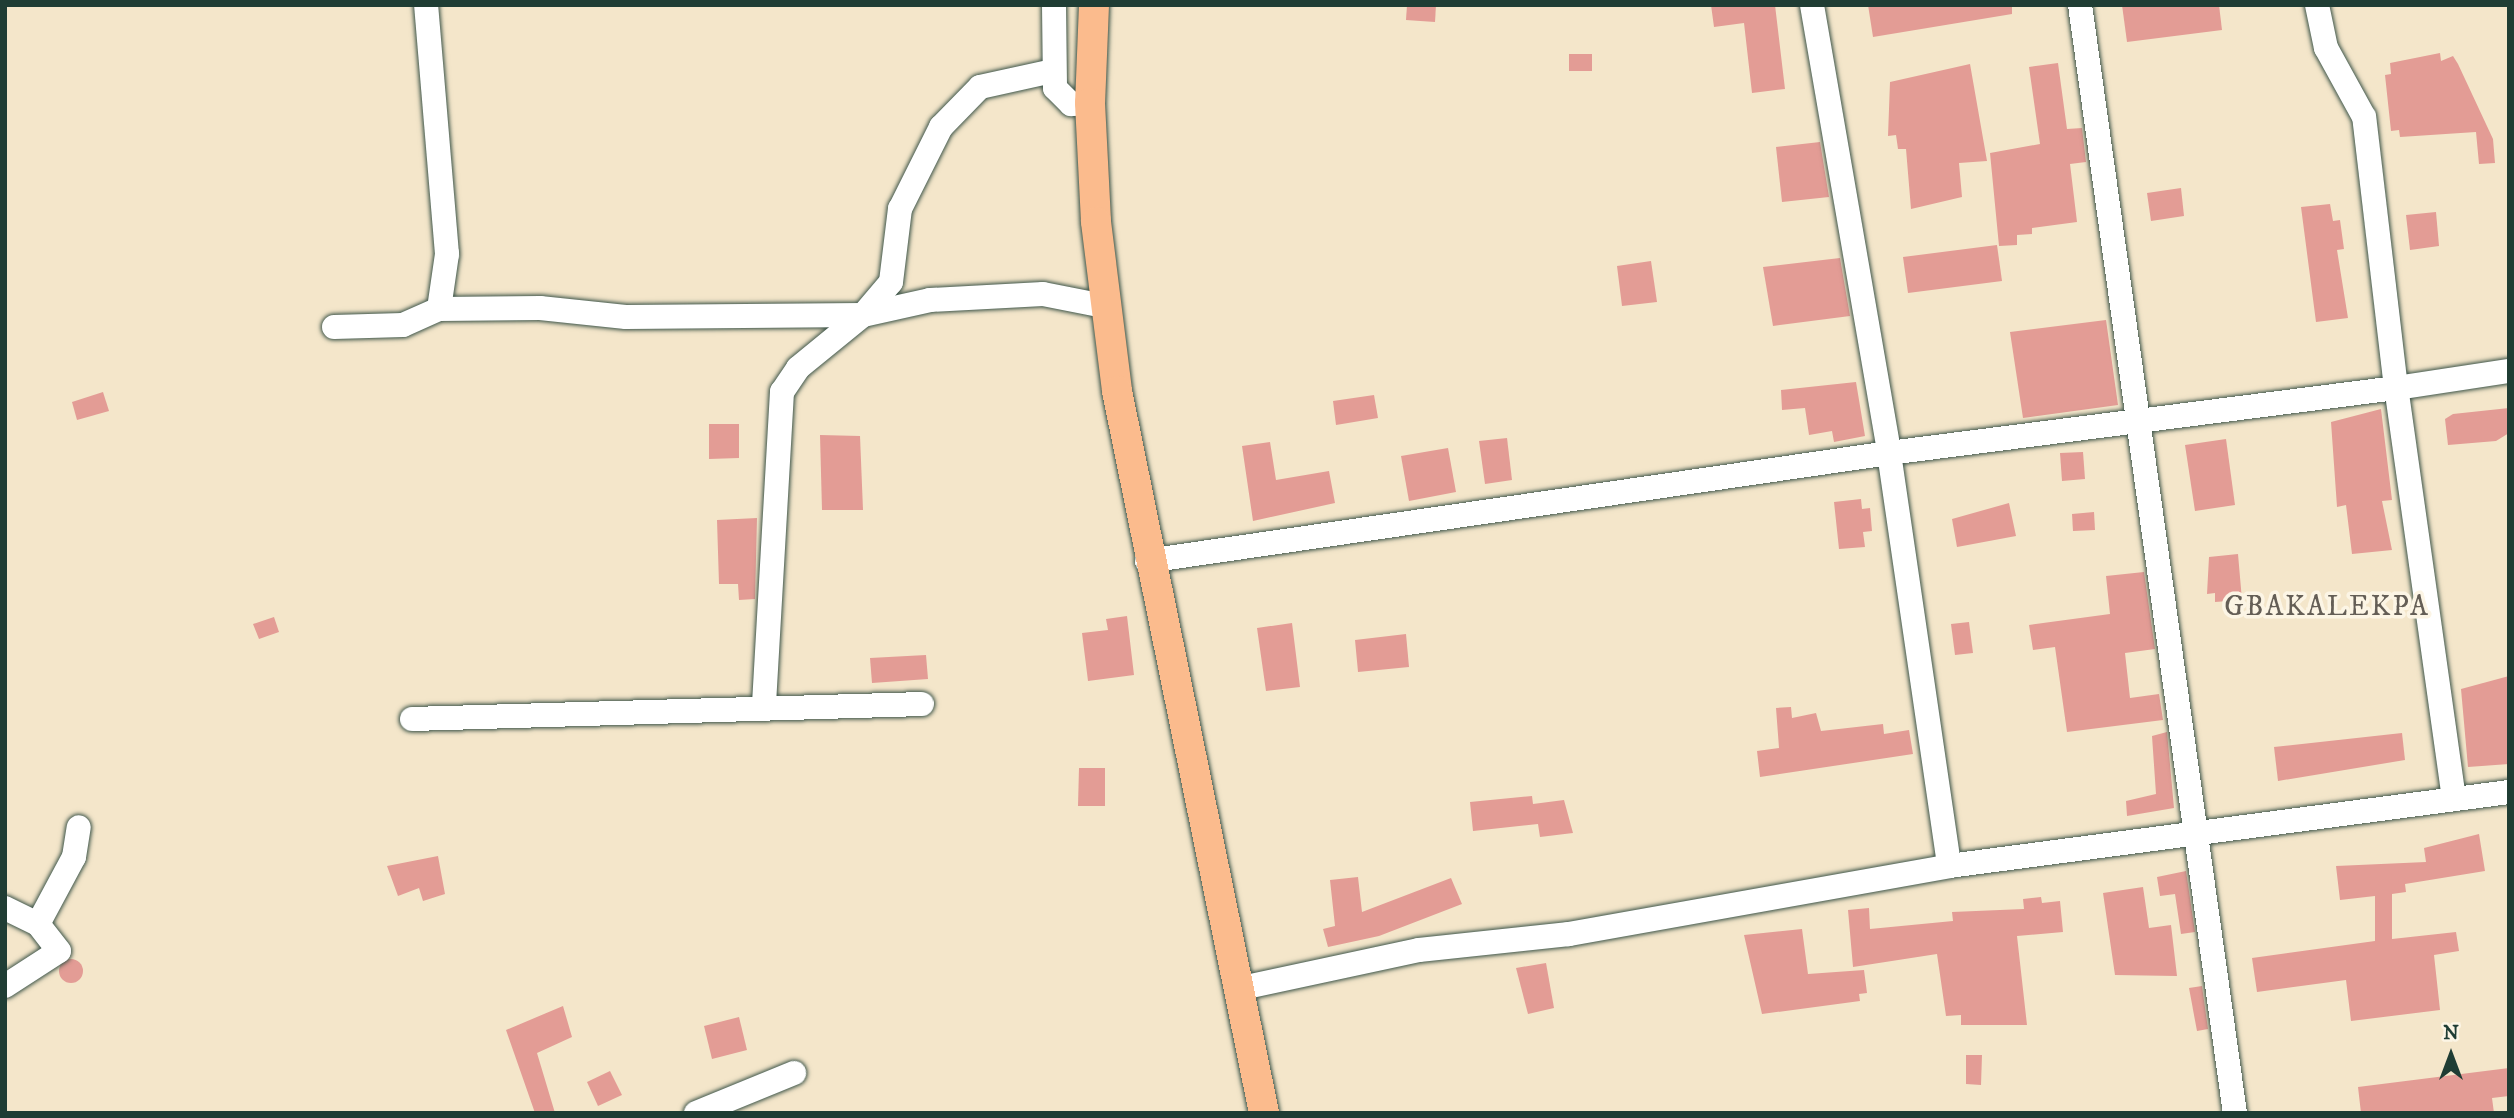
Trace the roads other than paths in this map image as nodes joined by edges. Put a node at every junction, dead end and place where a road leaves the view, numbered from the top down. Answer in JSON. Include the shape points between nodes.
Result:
{"nodes":[{"id":1,"x":426,"y":5,"type":"edge"},
{"id":2,"x":1054,"y":5,"type":"edge"},
{"id":3,"x":1094,"y":5,"type":"edge"},
{"id":4,"x":1812,"y":5,"type":"edge"},
{"id":5,"x":2080,"y":5,"type":"edge"},
{"id":6,"x":2317,"y":5,"type":"edge"},
{"id":7,"x":1053,"y":71,"type":"junction"},
{"id":8,"x":1090,"y":103,"type":"junction"},
{"id":9,"x":1104,"y":306,"type":"junction"},
{"id":10,"x":439,"y":309,"type":"junction"},
{"id":11,"x":863,"y":315,"type":"junction"},
{"id":12,"x":334,"y":327,"type":"dead end"},
{"id":13,"x":2509,"y":371,"type":"edge"},
{"id":14,"x":2396,"y":388,"type":"junction"},
{"id":15,"x":2140,"y":419,"type":"junction"},
{"id":16,"x":1889,"y":453,"type":"junction"},
{"id":17,"x":1147,"y":561,"type":"junction"},
{"id":18,"x":764,"y":704,"type":"junction"},
{"id":19,"x":922,"y":704,"type":"dead end"},
{"id":20,"x":412,"y":719,"type":"dead end"},
{"id":21,"x":2509,"y":792,"type":"edge"},
{"id":22,"x":2454,"y":799,"type":"junction"},
{"id":23,"x":79,"y":827,"type":"dead end"},
{"id":24,"x":2201,"y":830,"type":"junction"},
{"id":25,"x":1949,"y":866,"type":"junction"},
{"id":26,"x":5,"y":908,"type":"edge"},
{"id":27,"x":38,"y":924,"type":"junction"},
{"id":28,"x":5,"y":986,"type":"edge"},
{"id":29,"x":1237,"y":989,"type":"junction"},
{"id":30,"x":794,"y":1073,"type":"dead end"},
{"id":31,"x":696,"y":1113,"type":"edge"},
{"id":32,"x":1264,"y":1113,"type":"edge"},
{"id":33,"x":2235,"y":1113,"type":"edge"}],
"edges":[{"from":1,"to":10,"type":"street","via":[[447,254]]},
{"from":2,"to":7,"type":"street"},
{"from":3,"to":8,"type":"main road"},
{"from":4,"to":16,"type":"street"},
{"from":5,"to":15,"type":"street"},
{"from":6,"to":14,"type":"street","via":[[2326,48],[2364,117]]},
{"from":7,"to":8,"type":"street","via":[[1055,88],[1071,104]]},
{"from":7,"to":11,"type":"street","via":[[980,87],[940,127],[900,209],[891,282]]},
{"from":8,"to":9,"type":"main road"},
{"from":9,"to":11,"type":"street","via":[[1043,294],[930,300]]},
{"from":9,"to":17,"type":"main road"},
{"from":10,"to":11,"type":"street","via":[[540,308],[626,317]]},
{"from":10,"to":12,"type":"street","via":[[403,324]]},
{"from":11,"to":18,"type":"street","via":[[797,368],[782,393]]},
{"from":13,"to":14,"type":"street"},
{"from":14,"to":15,"type":"street"},
{"from":14,"to":22,"type":"street"},
{"from":15,"to":16,"type":"street"},
{"from":15,"to":24,"type":"street"},
{"from":16,"to":17,"type":"street"},
{"from":16,"to":25,"type":"street"},
{"from":17,"to":29,"type":"main road"},
{"from":18,"to":19,"type":"street"},
{"from":18,"to":20,"type":"street"},
{"from":21,"to":22,"type":"street"},
{"from":22,"to":24,"type":"street"},
{"from":23,"to":27,"type":"street","via":[[74,857]]},
{"from":24,"to":25,"type":"street"},
{"from":24,"to":33,"type":"street"},
{"from":25,"to":29,"type":"street","via":[[1569,933],[1419,950]]},
{"from":26,"to":27,"type":"street"},
{"from":27,"to":28,"type":"street","via":[[58,951]]},
{"from":29,"to":32,"type":"main road"},
{"from":30,"to":31,"type":"street"}]}
